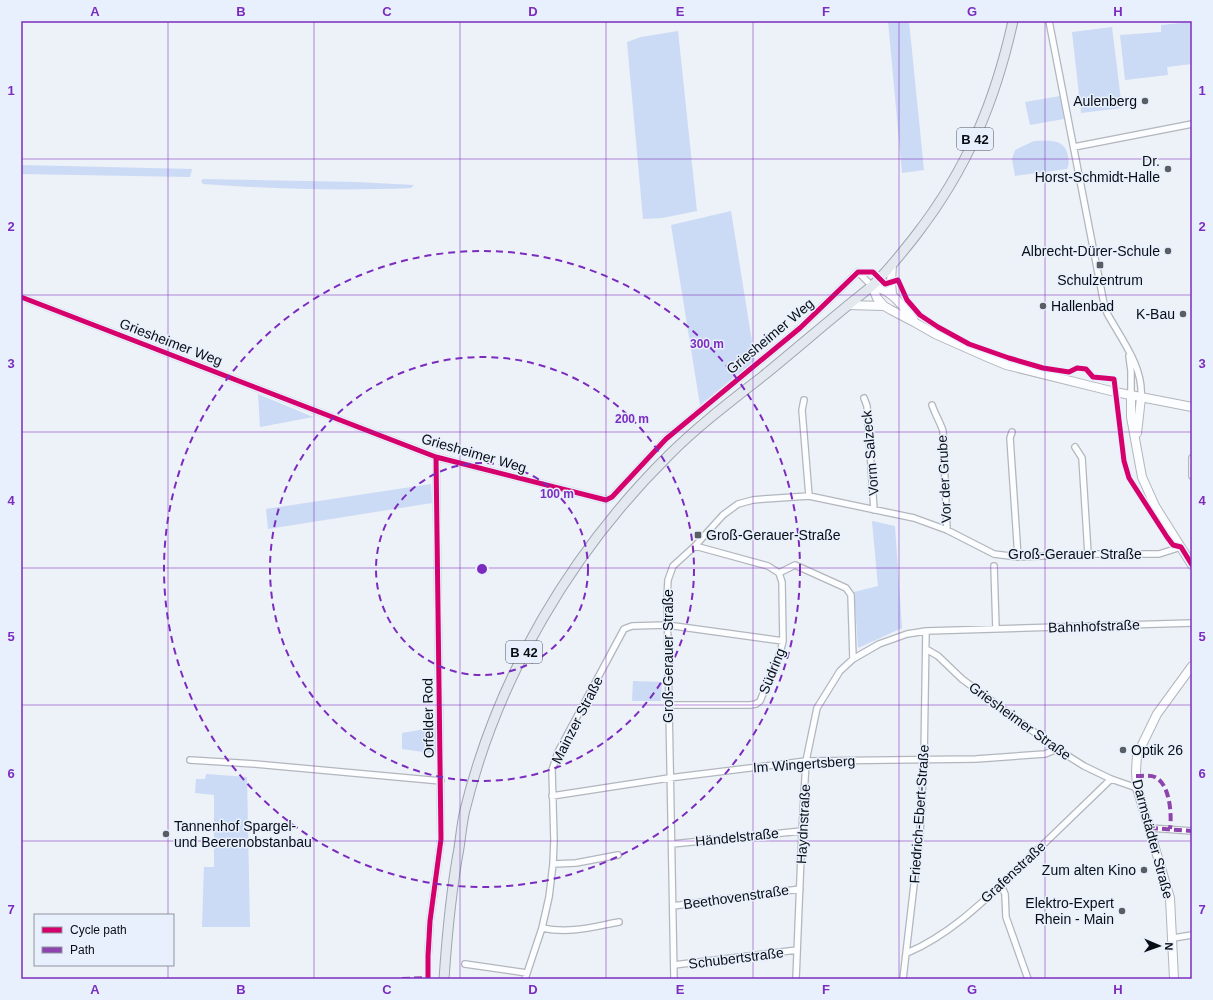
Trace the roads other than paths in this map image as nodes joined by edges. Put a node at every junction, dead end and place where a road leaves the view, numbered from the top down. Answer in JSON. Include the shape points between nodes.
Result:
{"nodes":[{"id":1,"x":1013,"y":21,"type":"edge"},
{"id":2,"x":1049,"y":21,"type":"edge"},
{"id":3,"x":1192,"y":124,"type":"edge"},
{"id":4,"x":1074,"y":147,"type":"junction"},
{"id":5,"x":892,"y":264,"type":"junction"},
{"id":6,"x":872,"y":286,"type":"junction"},
{"id":7,"x":892,"y":294,"type":"junction"},
{"id":8,"x":21,"y":297,"type":"edge"},
{"id":9,"x":848,"y":305,"type":"junction"},
{"id":10,"x":884,"y":306,"type":"junction"},
{"id":11,"x":914,"y":322,"type":"junction"},
{"id":12,"x":1128,"y":352,"type":"junction"},
{"id":13,"x":1131,"y":396,"type":"junction"},
{"id":14,"x":864,"y":398,"type":"dead end"},
{"id":15,"x":1141,"y":398,"type":"junction"},
{"id":16,"x":804,"y":400,"type":"dead end"},
{"id":17,"x":932,"y":405,"type":"dead end"},
{"id":18,"x":1192,"y":407,"type":"edge"},
{"id":19,"x":1012,"y":432,"type":"dead end"},
{"id":20,"x":1136,"y":445,"type":"junction"},
{"id":21,"x":1076,"y":447,"type":"dead end"},
{"id":22,"x":436,"y":457,"type":"junction"},
{"id":23,"x":1192,"y":458,"type":"edge"},
{"id":24,"x":1192,"y":476,"type":"edge"},
{"id":25,"x":809,"y":496,"type":"junction"},
{"id":26,"x":874,"y":510,"type":"junction"},
{"id":27,"x":947,"y":530,"type":"junction"},
{"id":28,"x":695,"y":546,"type":"junction"},
{"id":29,"x":1181,"y":547,"type":"junction"},
{"id":30,"x":1088,"y":554,"type":"junction"},
{"id":31,"x":1018,"y":557,"type":"junction"},
{"id":32,"x":1192,"y":565,"type":"edge"},
{"id":33,"x":994,"y":566,"type":"dead end"},
{"id":34,"x":779,"y":573,"type":"junction"},
{"id":35,"x":1192,"y":623,"type":"edge"},
{"id":36,"x":667,"y":625,"type":"junction"},
{"id":37,"x":996,"y":629,"type":"junction"},
{"id":38,"x":926,"y":632,"type":"junction"},
{"id":39,"x":783,"y":641,"type":"junction"},
{"id":40,"x":926,"y":649,"type":"junction"},
{"id":41,"x":854,"y":660,"type":"junction"},
{"id":42,"x":1192,"y":666,"type":"edge"},
{"id":43,"x":669,"y":705,"type":"junction"},
{"id":44,"x":1057,"y":749,"type":"junction"},
{"id":45,"x":924,"y":759,"type":"junction"},
{"id":46,"x":190,"y":760,"type":"dead end"},
{"id":47,"x":806,"y":761,"type":"junction"},
{"id":48,"x":670,"y":778,"type":"junction"},
{"id":49,"x":1111,"y":779,"type":"junction"},
{"id":50,"x":441,"y":781,"type":"junction"},
{"id":51,"x":1137,"y":788,"type":"junction"},
{"id":52,"x":552,"y":796,"type":"junction"},
{"id":53,"x":1150,"y":828,"type":"junction"},
{"id":54,"x":802,"y":831,"type":"junction"},
{"id":55,"x":1192,"y":831,"type":"edge"},
{"id":56,"x":672,"y":844,"type":"junction"},
{"id":57,"x":618,"y":855,"type":"dead end"},
{"id":58,"x":554,"y":864,"type":"junction"},
{"id":59,"x":1001,"y":885,"type":"junction"},
{"id":60,"x":800,"y":889,"type":"junction"},
{"id":61,"x":673,"y":906,"type":"junction"},
{"id":62,"x":619,"y":922,"type":"dead end"},
{"id":63,"x":542,"y":928,"type":"junction"},
{"id":64,"x":1192,"y":935,"type":"edge"},
{"id":65,"x":1173,"y":938,"type":"junction"},
{"id":66,"x":797,"y":950,"type":"junction"},
{"id":67,"x":907,"y":953,"type":"junction"},
{"id":68,"x":465,"y":964,"type":"dead end"},
{"id":69,"x":674,"y":966,"type":"junction"},
{"id":70,"x":526,"y":976,"type":"edge"},
{"id":71,"x":428,"y":979,"type":"edge"},
{"id":72,"x":444,"y":979,"type":"edge"},
{"id":73,"x":674,"y":979,"type":"edge"},
{"id":74,"x":796,"y":979,"type":"edge"},
{"id":75,"x":903,"y":979,"type":"edge"},
{"id":76,"x":1028,"y":979,"type":"edge"},
{"id":77,"x":1174,"y":979,"type":"edge"}],
"edges":[{"from":1,"to":5,"type":"main road","number":"B 42","via":[[991,101],[964,162],[929,218]]},
{"from":2,"to":4,"type":"street"},
{"from":3,"to":4,"type":"street"},
{"from":4,"to":12,"type":"street","via":[[1104,304]]},
{"from":5,"to":6,"type":"main road","number":"B 42"},
{"from":5,"to":7,"type":"street"},
{"from":6,"to":7,"type":"street"},
{"from":6,"to":9,"type":"main road","number":"B 42"},
{"from":6,"to":10,"type":"street"},
{"from":6,"to":22,"type":"street","name":"Griesheimer Weg","via":[[858,272],[800,328],[666,439],[612,497],[606,500]]},
{"from":7,"to":11,"type":"street"},
{"from":8,"to":22,"type":"street","name":"Griesheimer Weg"},
{"from":9,"to":10,"type":"street"},
{"from":9,"to":72,"type":"main road","number":"B 42","via":[[691,434],[642,482],[607,524],[552,602],[521,658],[493,722],[465,810],[452,888]]},
{"from":10,"to":11,"type":"street"},
{"from":11,"to":13,"type":"street","via":[[961,347],[1006,364]]},
{"from":12,"to":13,"type":"street"},
{"from":12,"to":15,"type":"street","via":[[1141,381]]},
{"from":13,"to":15,"type":"street"},
{"from":13,"to":20,"type":"street","via":[[1131,417]]},
{"from":14,"to":26,"type":"street","name":"Vorm Salzeck","via":[[867,406]]},
{"from":15,"to":18,"type":"street"},
{"from":15,"to":20,"type":"street"},
{"from":16,"to":25,"type":"street","via":[[802,410]]},
{"from":17,"to":27,"type":"street","name":"Vor der Grube","via":[[943,431]]},
{"from":19,"to":31,"type":"street","via":[[1010,438]]},
{"from":20,"to":29,"type":"street","via":[[1147,488],[1155,506]]},
{"from":21,"to":30,"type":"street","via":[[1082,458]]},
{"from":22,"to":50,"type":"street","name":"Orfelder Rod"},
{"from":23,"to":24,"type":"street"},
{"from":25,"to":26,"type":"street","name":"Groß-Gerauer Straße"},
{"from":25,"to":28,"type":"street","name":"Groß-Gerauer Straße","via":[[753,500],[738,504],[723,515]]},
{"from":26,"to":27,"type":"street","name":"Groß-Gerauer Straße","via":[[914,518]]},
{"from":27,"to":31,"type":"street","name":"Groß-Gerauer Straße","via":[[994,554]]},
{"from":28,"to":34,"type":"street","via":[[768,566]]},
{"from":28,"to":36,"type":"street","name":"Groß-Gerauer Straße","via":[[673,566],[668,580]]},
{"from":29,"to":30,"type":"street","name":"Groß-Gerauer Straße","via":[[1159,554]]},
{"from":29,"to":32,"type":"street"},
{"from":30,"to":31,"type":"street","name":"Groß-Gerauer Straße"},
{"from":33,"to":37,"type":"street"},
{"from":34,"to":39,"type":"street","name":"Südring","via":[[782,582]]},
{"from":34,"to":41,"type":"street","via":[[795,565],[846,588],[851,595]]},
{"from":35,"to":37,"type":"street","name":"Bahnhofstraße"},
{"from":36,"to":39,"type":"street","name":"Mainzer Straße"},
{"from":36,"to":43,"type":"street","name":"Groß-Gerauer Straße"},
{"from":36,"to":52,"type":"street","name":"Mainzer Straße","via":[[632,626],[624,629],[558,752],[552,770]]},
{"from":37,"to":38,"type":"street","name":"Bahnhofstraße"},
{"from":38,"to":40,"type":"street"},
{"from":38,"to":41,"type":"street","name":"Haydnstraße","via":[[908,634],[879,644]]},
{"from":39,"to":43,"type":"street","name":"Südring","via":[[760,701],[756,704]]},
{"from":40,"to":44,"type":"street","name":"Griesheimer Straße","via":[[938,656],[962,679]]},
{"from":40,"to":45,"type":"street","name":"Friedrich-Ebert-Straße"},
{"from":41,"to":47,"type":"street","name":"Haydnstraße","via":[[840,671],[817,708]]},
{"from":42,"to":51,"type":"street","name":"Darmstädter Straße","via":[[1158,714],[1137,755]]},
{"from":43,"to":48,"type":"street","name":"Groß-Gerauer Straße"},
{"from":44,"to":45,"type":"street","name":"Im Wingertsberg","via":[[1045,754],[983,759]]},
{"from":44,"to":49,"type":"street","name":"Griesheimer Straße"},
{"from":45,"to":47,"type":"street","name":"Im Wingertsberg"},
{"from":45,"to":67,"type":"street","name":"Friedrich-Ebert-Straße","via":[[920,833]]},
{"from":46,"to":50,"type":"street"},
{"from":47,"to":48,"type":"street","name":"Im Wingertsberg"},
{"from":47,"to":54,"type":"street","name":"Haydnstraße"},
{"from":48,"to":52,"type":"street","name":"Im Wingertsberg"},
{"from":48,"to":56,"type":"street","name":"Groß-Gerauer Straße"},
{"from":49,"to":51,"type":"street","name":"Griesheimer Straße"},
{"from":49,"to":59,"type":"street","name":"Grafenstraße"},
{"from":50,"to":71,"type":"street","name":"Orfelder Rod","via":[[441,839],[430,921]]},
{"from":51,"to":53,"type":"street","name":"Darmstädter Straße"},
{"from":52,"to":58,"type":"street","name":"Mainzer Straße"},
{"from":53,"to":55,"type":"street"},
{"from":53,"to":65,"type":"street","name":"Darmstädter Straße","via":[[1170,898]]},
{"from":54,"to":56,"type":"street","name":"Händelstraße"},
{"from":54,"to":60,"type":"street","name":"Haydnstraße"},
{"from":56,"to":61,"type":"street","name":"Groß-Gerauer Straße"},
{"from":57,"to":58,"type":"street","via":[[576,863]]},
{"from":58,"to":63,"type":"street","name":"Mainzer Straße"},
{"from":59,"to":67,"type":"street","name":"Grafenstraße","via":[[946,932]]},
{"from":59,"to":76,"type":"street","via":[[1005,894],[1006,918]]},
{"from":60,"to":61,"type":"street","name":"Beethovenstraße"},
{"from":60,"to":66,"type":"street","name":"Haydnstraße"},
{"from":61,"to":69,"type":"street","name":"Groß-Gerauer Straße"},
{"from":62,"to":63,"type":"street","via":[[570,931]]},
{"from":63,"to":70,"type":"street","name":"Mainzer Straße"},
{"from":64,"to":65,"type":"street"},
{"from":65,"to":77,"type":"street","name":"Darmstädter Straße"},
{"from":66,"to":69,"type":"street","name":"Schubertstraße"},
{"from":66,"to":74,"type":"street","name":"Haydnstraße"},
{"from":67,"to":75,"type":"street","name":"Friedrich-Ebert-Straße"},
{"from":68,"to":70,"type":"street","name":"Mainzer Straße"},
{"from":69,"to":73,"type":"street","name":"Groß-Gerauer Straße"}]}
